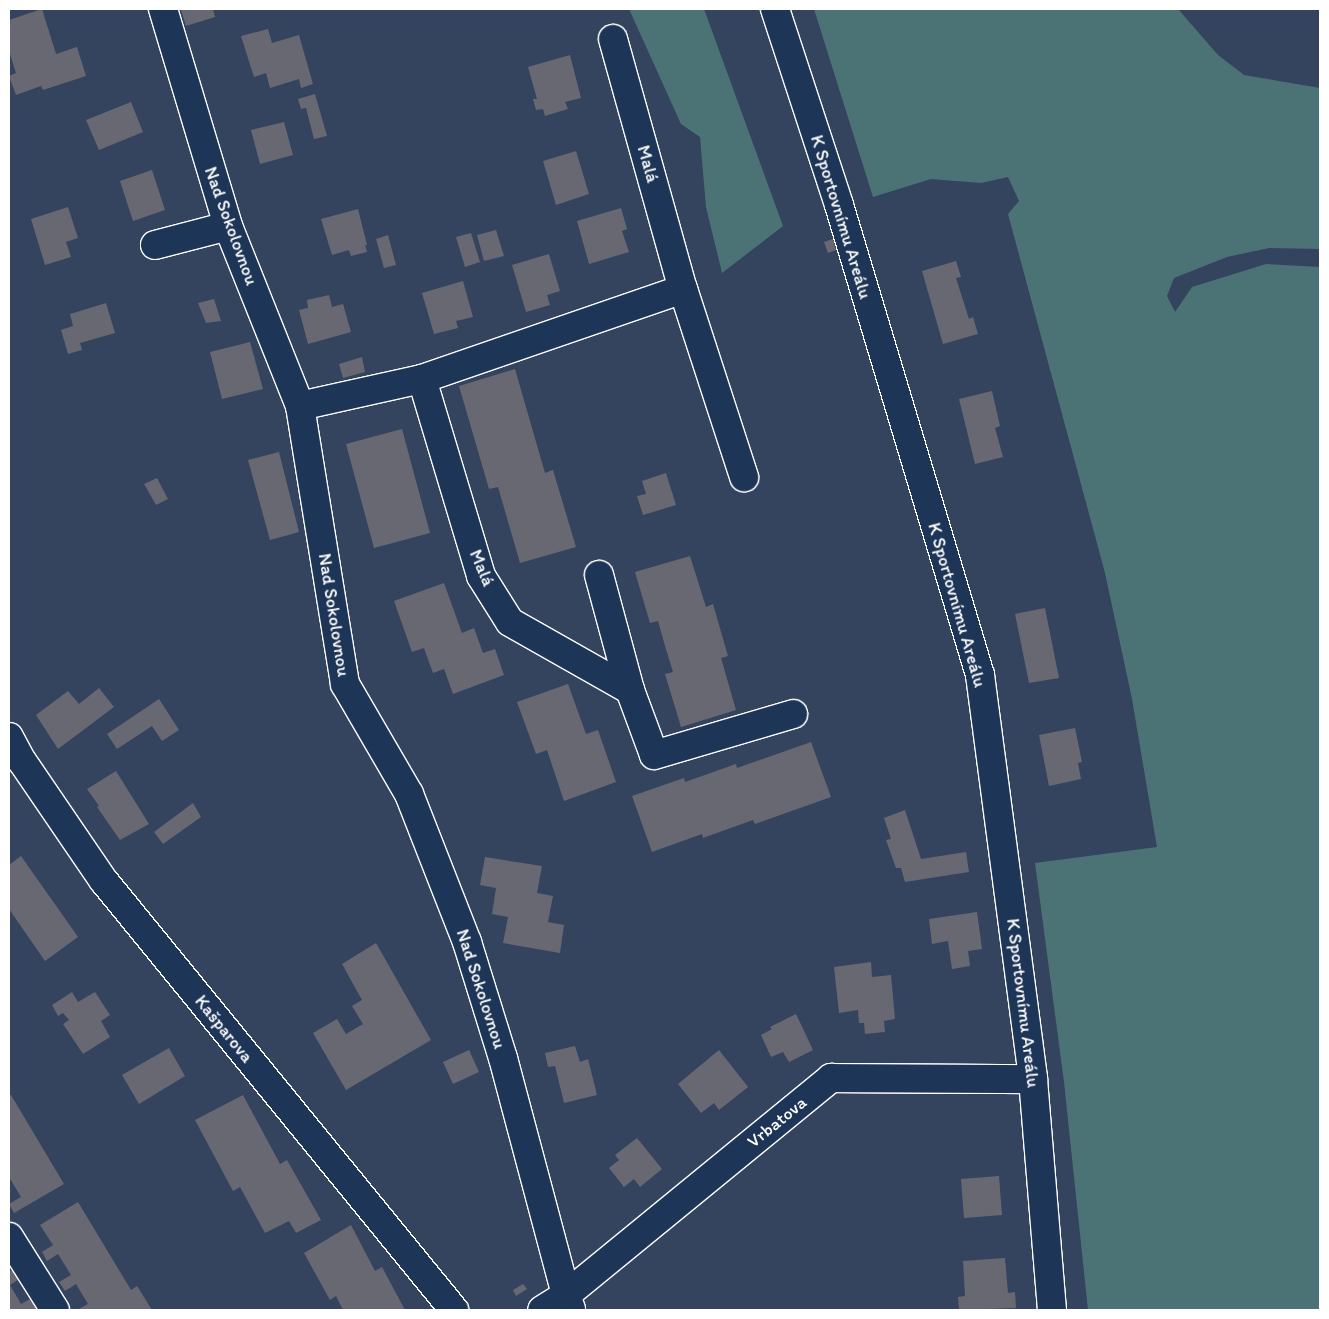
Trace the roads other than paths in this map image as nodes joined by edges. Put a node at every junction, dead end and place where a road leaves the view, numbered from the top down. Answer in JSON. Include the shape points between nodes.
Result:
{"nodes":[{"id":1,"x":163,"y":9,"type":"edge"},
{"id":2,"x":775,"y":9,"type":"edge"},
{"id":3,"x":613,"y":40,"type":"dead end"},
{"id":4,"x":228,"y":226,"type":"junction"},
{"id":5,"x":155,"y":245,"type":"dead end"},
{"id":6,"x":683,"y":289,"type":"junction"},
{"id":7,"x":422,"y":378,"type":"junction"},
{"id":8,"x":300,"y":406,"type":"junction"},
{"id":9,"x":744,"y":477,"type":"dead end"},
{"id":10,"x":600,"y":575,"type":"dead end"},
{"id":11,"x":630,"y":690,"type":"junction"},
{"id":12,"x":793,"y":714,"type":"dead end"},
{"id":13,"x":9,"y":737,"type":"edge"},
{"id":14,"x":16,"y":768,"type":"edge"},
{"id":15,"x":1033,"y":1079,"type":"junction"},
{"id":16,"x":9,"y":1237,"type":"edge"},
{"id":17,"x":569,"y":1303,"type":"edge"},
{"id":18,"x":55,"y":1310,"type":"edge"},
{"id":19,"x":454,"y":1310,"type":"edge"},
{"id":20,"x":542,"y":1310,"type":"edge"},
{"id":21,"x":1052,"y":1310,"type":"edge"}],
"edges":[{"from":1,"to":4,"type":"street","name":"Nad Sokolovnou"},
{"from":2,"to":15,"type":"street","name":"K Sportovnímu Areálu","via":[[839,205],[980,675]]},
{"from":3,"to":6,"type":"street","name":"Malá"},
{"from":4,"to":5,"type":"street"},
{"from":4,"to":8,"type":"street","name":"Nad Sokolovnou"},
{"from":6,"to":7,"type":"street"},
{"from":6,"to":9,"type":"street","name":"Malá"},
{"from":7,"to":8,"type":"street"},
{"from":7,"to":11,"type":"street","name":"Malá","via":[[481,576],[510,622]]},
{"from":8,"to":17,"type":"street","name":"Nad Sokolovnou","via":[[345,684],[408,794],[467,942],[504,1058]]},
{"from":10,"to":11,"type":"street"},
{"from":11,"to":12,"type":"street","via":[[654,755]]},
{"from":13,"to":14,"type":"street","name":"Kašparova"},
{"from":14,"to":19,"type":"street","name":"Kašparova","via":[[104,881]]},
{"from":15,"to":17,"type":"street","name":"Vrbatova","via":[[831,1078]]},
{"from":15,"to":21,"type":"street","name":"K Sportovnímu Areálu"},
{"from":16,"to":18,"type":"street"},
{"from":17,"to":20,"type":"street"}]}
